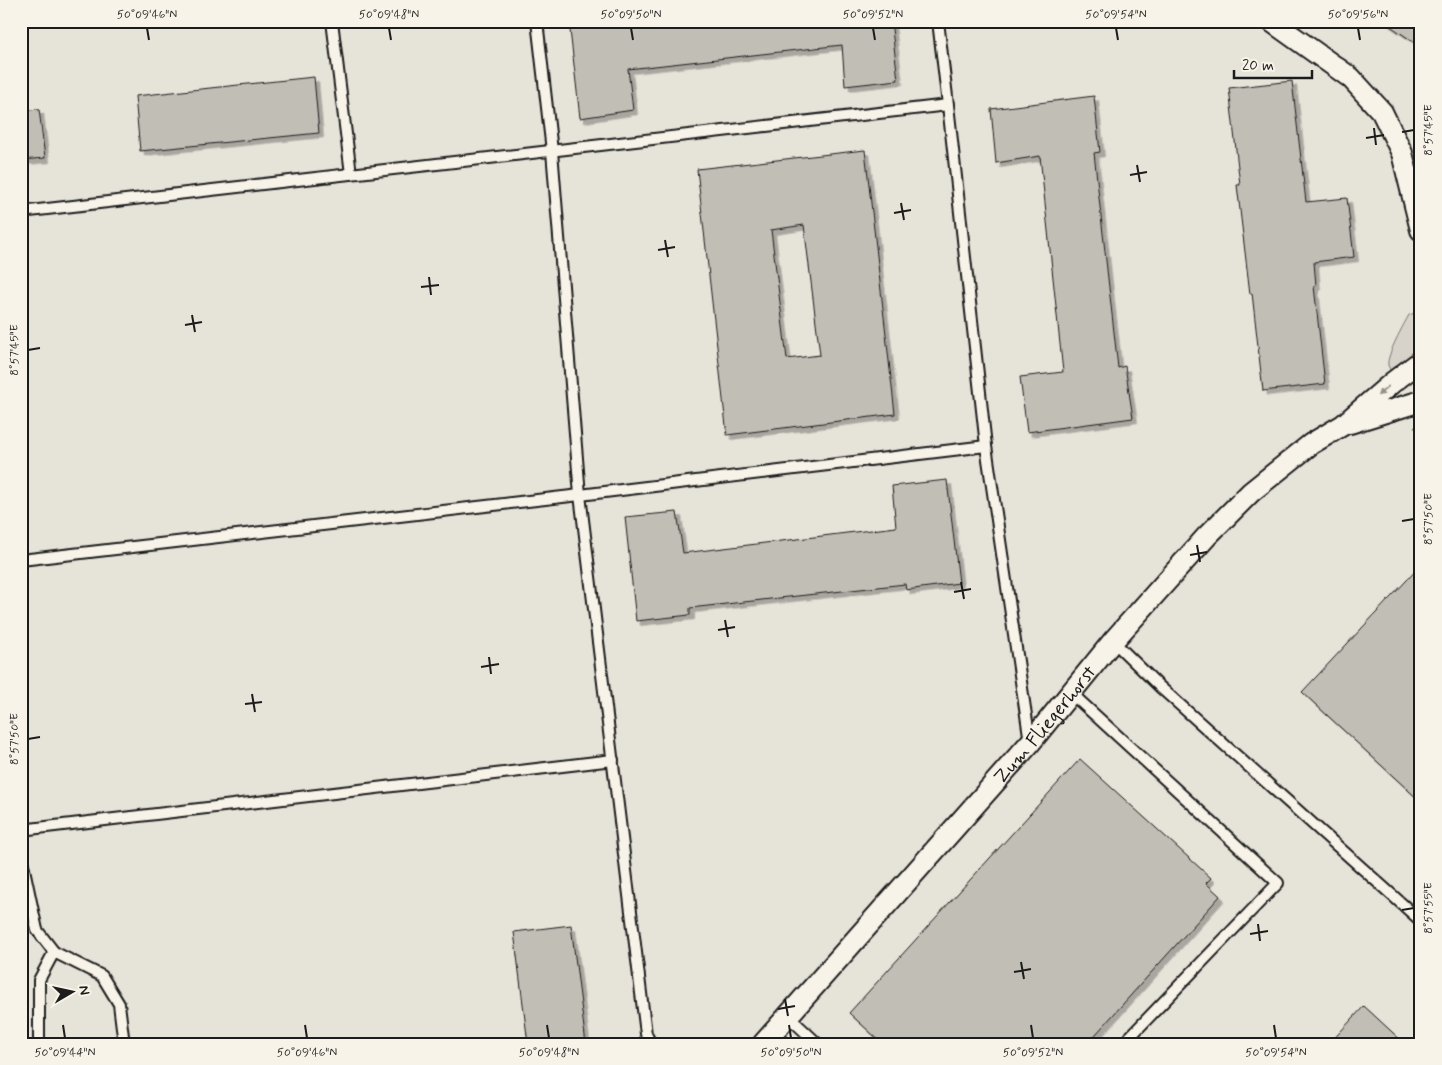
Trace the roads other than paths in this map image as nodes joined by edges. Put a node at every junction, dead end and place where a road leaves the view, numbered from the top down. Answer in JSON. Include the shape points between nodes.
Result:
{"nodes":[{"id":1,"x":332,"y":21,"type":"edge"},
{"id":2,"x":537,"y":21,"type":"edge"},
{"id":3,"x":938,"y":21,"type":"edge"},
{"id":4,"x":1271,"y":21,"type":"edge"},
{"id":5,"x":948,"y":105,"type":"junction"},
{"id":6,"x":552,"y":151,"type":"junction"},
{"id":7,"x":351,"y":174,"type":"junction"},
{"id":8,"x":21,"y":212,"type":"edge"},
{"id":9,"x":1421,"y":230,"type":"edge"},
{"id":10,"x":1421,"y":360,"type":"edge"},
{"id":11,"x":1421,"y":401,"type":"edge"},
{"id":12,"x":1343,"y":425,"type":"junction"},
{"id":13,"x":986,"y":446,"type":"junction"},
{"id":14,"x":580,"y":495,"type":"junction"},
{"id":15,"x":21,"y":560,"type":"edge"},
{"id":16,"x":1113,"y":641,"type":"junction"},
{"id":17,"x":1071,"y":693,"type":"junction"},
{"id":18,"x":1030,"y":743,"type":"junction"},
{"id":19,"x":613,"y":760,"type":"junction"},
{"id":20,"x":21,"y":830,"type":"edge"},
{"id":21,"x":21,"y":855,"type":"edge"},
{"id":22,"x":1421,"y":921,"type":"edge"},
{"id":23,"x":54,"y":952,"type":"junction"},
{"id":24,"x":788,"y":1016,"type":"junction"},
{"id":25,"x":39,"y":1044,"type":"edge"},
{"id":26,"x":124,"y":1044,"type":"edge"},
{"id":27,"x":651,"y":1044,"type":"edge"},
{"id":28,"x":763,"y":1044,"type":"edge"},
{"id":29,"x":818,"y":1044,"type":"edge"},
{"id":30,"x":1123,"y":1044,"type":"edge"}],
"edges":[{"from":1,"to":7,"type":"lane"},
{"from":2,"to":6,"type":"lane"},
{"from":3,"to":5,"type":"lane"},
{"from":4,"to":9,"type":"street","via":[[1351,78],[1382,112],[1402,153]]},
{"from":5,"to":6,"type":"lane"},
{"from":5,"to":13,"type":"lane"},
{"from":6,"to":7,"type":"lane"},
{"from":6,"to":14,"type":"lane"},
{"from":7,"to":8,"type":"lane"},
{"from":10,"to":12,"type":"street","name":"Zum Fliegerhorst","one_way":true},
{"from":11,"to":12,"type":"street","name":"Zum Fliegerhorst"},
{"from":12,"to":16,"type":"street","name":"Zum Fliegerhorst","via":[[1311,444],[1251,492],[1206,536]]},
{"from":13,"to":14,"type":"lane"},
{"from":13,"to":18,"type":"lane"},
{"from":14,"to":15,"type":"lane"},
{"from":14,"to":19,"type":"lane"},
{"from":16,"to":17,"type":"street","name":"Zum Fliegerhorst"},
{"from":16,"to":22,"type":"lane","via":[[1160,688]]},
{"from":17,"to":18,"type":"street","name":"Zum Fliegerhorst"},
{"from":17,"to":30,"type":"lane","via":[[1278,883]]},
{"from":18,"to":24,"type":"street","name":"Zum Fliegerhorst"},
{"from":19,"to":20,"type":"lane"},
{"from":19,"to":27,"type":"lane","via":[[646,1034]]},
{"from":21,"to":23,"type":"lane","via":[[37,930]]},
{"from":23,"to":25,"type":"lane","via":[[39,980]]},
{"from":23,"to":26,"type":"lane","via":[[102,976],[119,1004]]},
{"from":24,"to":28,"type":"street","name":"Zum Fliegerhorst"},
{"from":24,"to":29,"type":"lane"}]}
